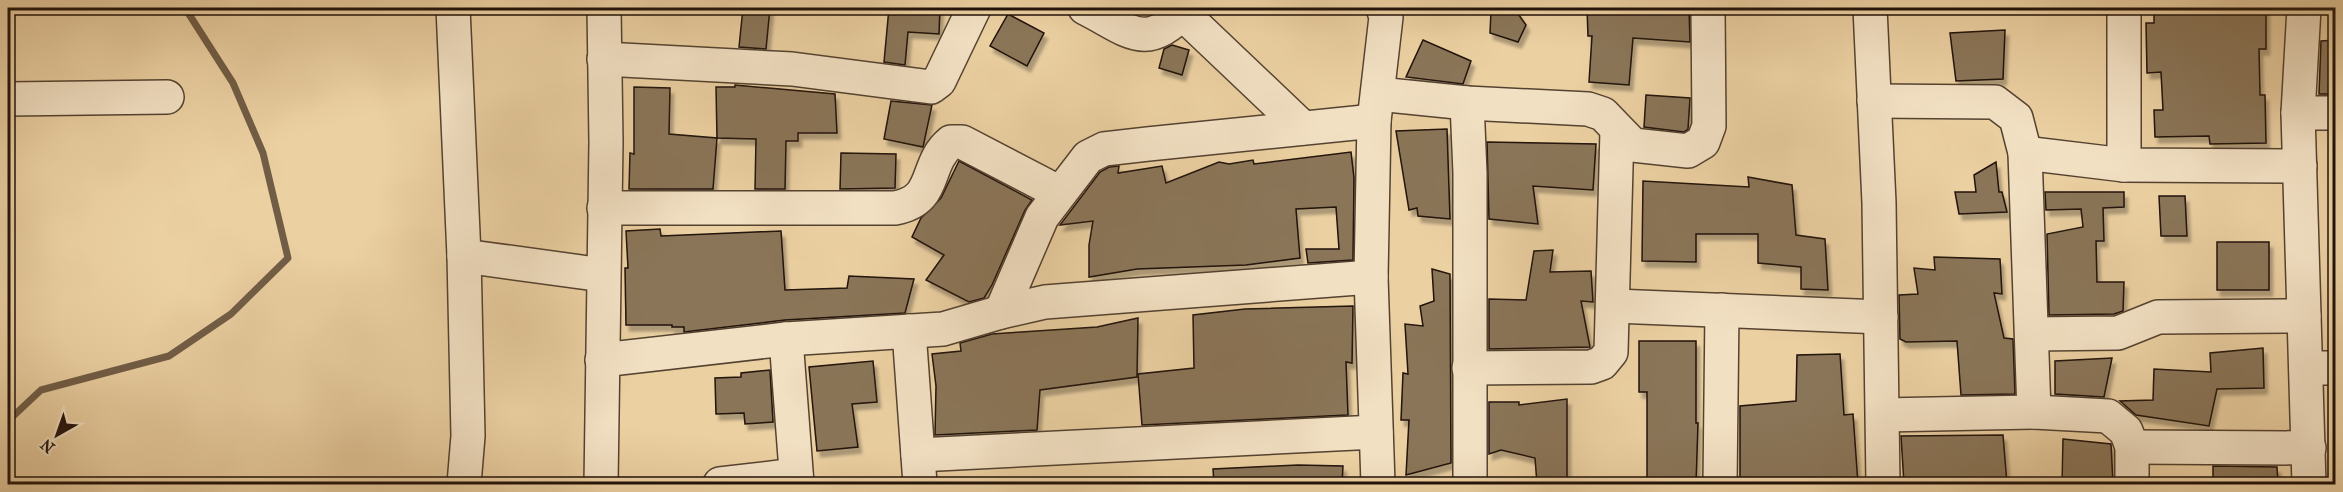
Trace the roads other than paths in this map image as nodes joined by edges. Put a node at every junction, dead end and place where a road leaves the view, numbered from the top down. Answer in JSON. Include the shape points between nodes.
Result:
{"nodes":[{"id":1,"x":453,"y":8,"type":"edge"},
{"id":2,"x":604,"y":8,"type":"edge"},
{"id":3,"x":975,"y":8,"type":"edge"},
{"id":4,"x":1085,"y":8,"type":"edge"},
{"id":5,"x":1383,"y":8,"type":"edge"},
{"id":6,"x":1708,"y":8,"type":"edge"},
{"id":7,"x":1870,"y":8,"type":"edge"},
{"id":8,"x":2124,"y":8,"type":"edge"},
{"id":9,"x":2304,"y":8,"type":"edge"},
{"id":10,"x":1184,"y":10,"type":"edge"},
{"id":11,"x":604,"y":59,"type":"junction"},
{"id":12,"x":167,"y":97,"type":"dead end"},
{"id":13,"x":8,"y":99,"type":"edge"},
{"id":14,"x":1874,"y":101,"type":"junction"},
{"id":15,"x":1467,"y":104,"type":"junction"},
{"id":16,"x":1376,"y":108,"type":"junction"},
{"id":17,"x":2298,"y":113,"type":"junction"},
{"id":18,"x":2336,"y":113,"type":"edge"},
{"id":19,"x":1303,"y":128,"type":"junction"},
{"id":20,"x":1617,"y":130,"type":"junction"},
{"id":21,"x":2025,"y":153,"type":"junction"},
{"id":22,"x":2124,"y":165,"type":"junction"},
{"id":23,"x":2300,"y":166,"type":"junction"},
{"id":24,"x":1058,"y":192,"type":"junction"},
{"id":25,"x":604,"y":208,"type":"junction"},
{"id":26,"x":464,"y":256,"type":"junction"},
{"id":27,"x":603,"y":275,"type":"junction"},
{"id":28,"x":1371,"y":277,"type":"junction"},
{"id":29,"x":1614,"y":306,"type":"junction"},
{"id":30,"x":1722,"y":310,"type":"junction"},
{"id":31,"x":1001,"y":312,"type":"junction"},
{"id":32,"x":2304,"y":316,"type":"junction"},
{"id":33,"x":1881,"y":317,"type":"junction"},
{"id":34,"x":909,"y":331,"type":"junction"},
{"id":35,"x":2032,"y":334,"type":"junction"},
{"id":36,"x":786,"y":339,"type":"junction"},
{"id":37,"x":602,"y":360,"type":"junction"},
{"id":38,"x":1469,"y":368,"type":"junction"},
{"id":39,"x":2321,"y":368,"type":"edge"},
{"id":40,"x":2034,"y":412,"type":"junction"},
{"id":41,"x":1883,"y":414,"type":"junction"},
{"id":42,"x":1376,"y":432,"type":"junction"},
{"id":43,"x":2132,"y":447,"type":"junction"},
{"id":44,"x":2309,"y":448,"type":"junction"},
{"id":45,"x":919,"y":470,"type":"edge"},
{"id":46,"x":797,"y":480,"type":"edge"},
{"id":47,"x":464,"y":484,"type":"edge"},
{"id":48,"x":601,"y":484,"type":"edge"},
{"id":49,"x":720,"y":484,"type":"edge"},
{"id":50,"x":1378,"y":484,"type":"edge"},
{"id":51,"x":1470,"y":484,"type":"edge"},
{"id":52,"x":1720,"y":484,"type":"edge"},
{"id":53,"x":1883,"y":484,"type":"edge"},
{"id":54,"x":2132,"y":484,"type":"edge"},
{"id":55,"x":2309,"y":484,"type":"edge"}],
"edges":[{"from":1,"to":26,"type":"street"},
{"from":2,"to":11,"type":"street"},
{"from":3,"to":11,"type":"street","via":[[939,81],[931,87],[792,69]]},
{"from":4,"to":10,"type":"street","via":[[1143,36],[1154,34]]},
{"from":5,"to":16,"type":"street","via":[[1386,16]]},
{"from":6,"to":20,"type":"street","via":[[1709,126],[1703,142],[1688,151],[1633,145]]},
{"from":7,"to":14,"type":"street"},
{"from":8,"to":22,"type":"street"},
{"from":9,"to":17,"type":"street"},
{"from":10,"to":19,"type":"street"},
{"from":11,"to":25,"type":"street"},
{"from":12,"to":13,"type":"street"},
{"from":14,"to":21,"type":"street","via":[[1995,102],[2016,118]]},
{"from":14,"to":33,"type":"street"},
{"from":15,"to":16,"type":"street"},
{"from":15,"to":20,"type":"street","via":[[1588,109],[1603,114]]},
{"from":15,"to":38,"type":"street"},
{"from":16,"to":19,"type":"street"},
{"from":16,"to":28,"type":"street"},
{"from":17,"to":18,"type":"street"},
{"from":17,"to":23,"type":"street"},
{"from":19,"to":24,"type":"street","via":[[1104,149],[1088,157]]},
{"from":20,"to":29,"type":"street"},
{"from":21,"to":22,"type":"street"},
{"from":21,"to":35,"type":"street"},
{"from":22,"to":23,"type":"street"},
{"from":23,"to":32,"type":"street"},
{"from":24,"to":25,"type":"street","via":[[962,142],[951,142],[943,149],[924,194],[912,205]]},
{"from":24,"to":31,"type":"street","via":[[1042,217]]},
{"from":25,"to":27,"type":"street"},
{"from":26,"to":27,"type":"street"},
{"from":26,"to":47,"type":"street","via":[[468,436]]},
{"from":27,"to":37,"type":"street"},
{"from":28,"to":31,"type":"street","via":[[1045,302]]},
{"from":28,"to":42,"type":"street"},
{"from":29,"to":30,"type":"street"},
{"from":29,"to":38,"type":"street","via":[[1611,352],[1602,363],[1591,367]]},
{"from":30,"to":33,"type":"street"},
{"from":30,"to":52,"type":"street"},
{"from":31,"to":34,"type":"street","via":[[943,329]]},
{"from":32,"to":35,"type":"street","via":[[2158,317],[2118,333]]},
{"from":32,"to":39,"type":"street"},
{"from":33,"to":41,"type":"street"},
{"from":34,"to":36,"type":"street"},
{"from":34,"to":45,"type":"street"},
{"from":35,"to":40,"type":"street"},
{"from":36,"to":37,"type":"street"},
{"from":36,"to":46,"type":"street"},
{"from":37,"to":48,"type":"street"},
{"from":38,"to":51,"type":"street"},
{"from":39,"to":44,"type":"street"},
{"from":40,"to":41,"type":"street"},
{"from":40,"to":43,"type":"street","via":[[2108,416],[2126,431]]},
{"from":41,"to":53,"type":"street"},
{"from":42,"to":45,"type":"street"},
{"from":42,"to":50,"type":"street"},
{"from":43,"to":44,"type":"street"},
{"from":43,"to":54,"type":"street"},
{"from":44,"to":55,"type":"street"},
{"from":46,"to":49,"type":"street"}]}
